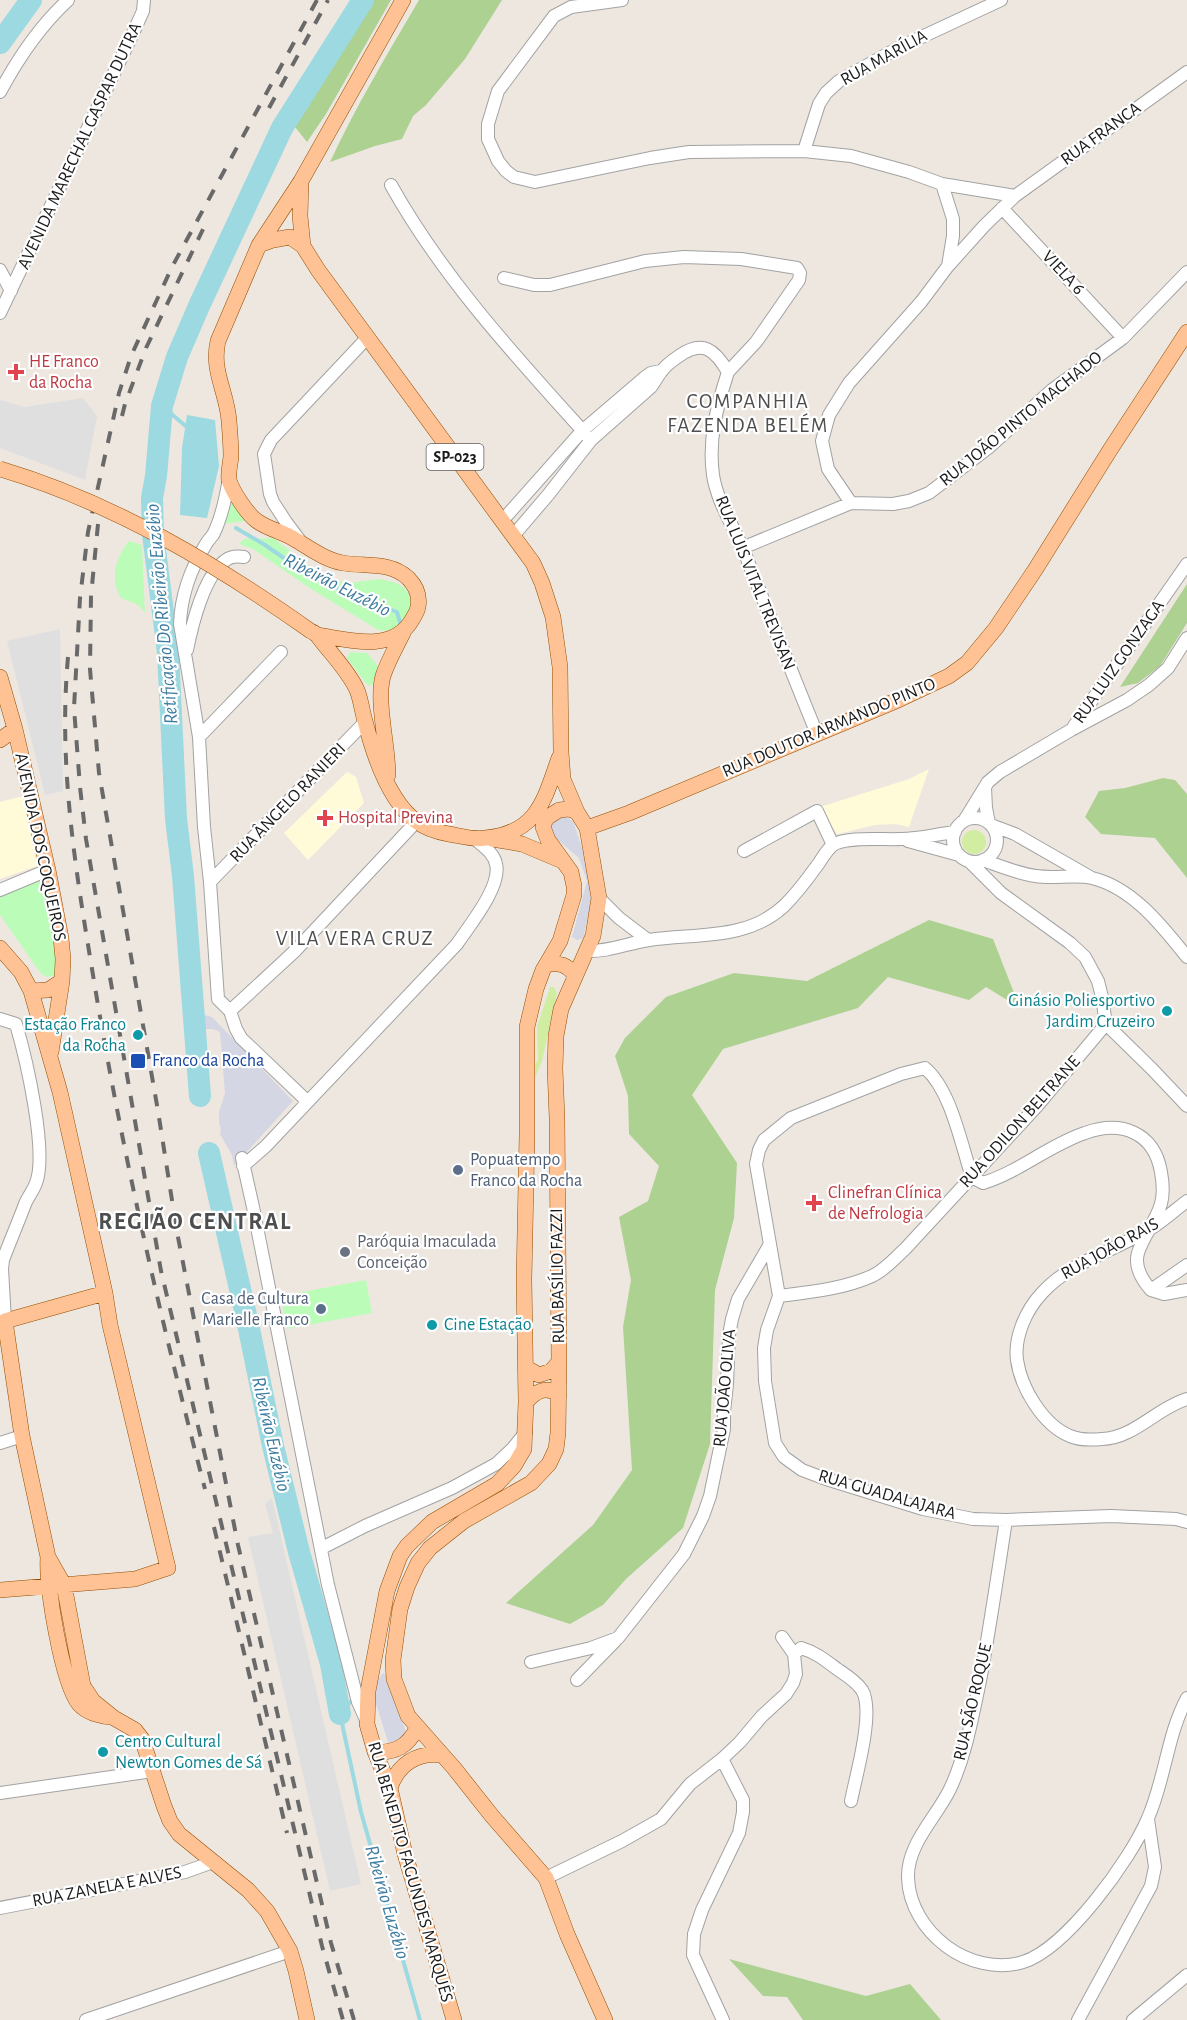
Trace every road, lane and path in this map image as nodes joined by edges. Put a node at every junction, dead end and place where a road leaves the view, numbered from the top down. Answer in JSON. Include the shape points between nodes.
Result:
{"nodes":[{"id":1,"x":68,"y":0,"type":"edge"},
{"id":2,"x":144,"y":0,"type":"edge"},
{"id":3,"x":403,"y":0,"type":"edge"},
{"id":4,"x":622,"y":0,"type":"edge"},
{"id":5,"x":1001,"y":0,"type":"edge"},
{"id":6,"x":1187,"y":72,"type":"edge"},
{"id":7,"x":0,"y":92,"type":"edge"},
{"id":8,"x":804,"y":151,"type":"junction"},
{"id":9,"x":301,"y":181,"type":"junction"},
{"id":10,"x":391,"y":184,"type":"dead end"},
{"id":11,"x":942,"y":184,"type":"junction"},
{"id":12,"x":1015,"y":196,"type":"junction"},
{"id":13,"x":1002,"y":208,"type":"junction"},
{"id":14,"x":259,"y":245,"type":"junction"},
{"id":15,"x":303,"y":246,"type":"junction"},
{"id":16,"x":948,"y":266,"type":"junction"},
{"id":17,"x":0,"y":270,"type":"edge"},
{"id":18,"x":1187,"y":272,"type":"edge"},
{"id":19,"x":504,"y":278,"type":"dead end"},
{"id":20,"x":11,"y":291,"type":"junction"},
{"id":21,"x":0,"y":314,"type":"edge"},
{"id":22,"x":1187,"y":332,"type":"edge"},
{"id":23,"x":367,"y":338,"type":"junction"},
{"id":24,"x":1123,"y":338,"type":"junction"},
{"id":25,"x":728,"y":372,"type":"junction"},
{"id":26,"x":587,"y":435,"type":"junction"},
{"id":27,"x":0,"y":469,"type":"edge"},
{"id":28,"x":229,"y":478,"type":"junction"},
{"id":29,"x":851,"y":503,"type":"junction"},
{"id":30,"x":502,"y":521,"type":"junction"},
{"id":31,"x":513,"y":536,"type":"junction"},
{"id":32,"x":303,"y":544,"type":"junction"},
{"id":33,"x":742,"y":548,"type":"junction"},
{"id":34,"x":244,"y":556,"type":"dead end"},
{"id":35,"x":1187,"y":564,"type":"edge"},
{"id":36,"x":314,"y":633,"type":"junction"},
{"id":37,"x":403,"y":633,"type":"junction"},
{"id":38,"x":1187,"y":639,"type":"edge"},
{"id":39,"x":281,"y":652,"type":"dead end"},
{"id":40,"x":185,"y":658,"type":"junction"},
{"id":41,"x":0,"y":677,"type":"edge"},
{"id":42,"x":365,"y":722,"type":"junction"},
{"id":43,"x":15,"y":729,"type":"junction"},
{"id":44,"x":1071,"y":730,"type":"junction"},
{"id":45,"x":817,"y":734,"type":"junction"},
{"id":46,"x":199,"y":737,"type":"junction"},
{"id":47,"x":0,"y":740,"type":"edge"},
{"id":48,"x":561,"y":752,"type":"junction"},
{"id":49,"x":387,"y":783,"type":"junction"},
{"id":50,"x":985,"y":788,"type":"junction"},
{"id":51,"x":577,"y":812,"type":"junction"},
{"id":52,"x":964,"y":821,"type":"junction"},
{"id":53,"x":416,"y":822,"type":"junction"},
{"id":54,"x":990,"y":824,"type":"junction"},
{"id":55,"x":587,"y":828,"type":"junction"},
{"id":56,"x":955,"y":832,"type":"junction"},
{"id":57,"x":482,"y":838,"type":"junction"},
{"id":58,"x":901,"y":839,"type":"junction"},
{"id":59,"x":833,"y":845,"type":"junction"},
{"id":60,"x":744,"y":851,"type":"dead end"},
{"id":61,"x":964,"y":858,"type":"junction"},
{"id":62,"x":561,"y":860,"type":"junction"},
{"id":63,"x":983,"y":860,"type":"junction"},
{"id":64,"x":48,"y":870,"type":"junction"},
{"id":65,"x":1091,"y":877,"type":"junction"},
{"id":66,"x":210,"y":882,"type":"junction"},
{"id":67,"x":0,"y":890,"type":"edge"},
{"id":68,"x":599,"y":898,"type":"junction"},
{"id":69,"x":648,"y":940,"type":"junction"},
{"id":70,"x":560,"y":941,"type":"junction"},
{"id":71,"x":0,"y":948,"type":"edge"},
{"id":72,"x":586,"y":951,"type":"junction"},
{"id":73,"x":1187,"y":957,"type":"edge"},
{"id":74,"x":547,"y":964,"type":"junction"},
{"id":75,"x":575,"y":975,"type":"junction"},
{"id":76,"x":62,"y":981,"type":"junction"},
{"id":77,"x":31,"y":991,"type":"junction"},
{"id":78,"x":231,"y":1011,"type":"junction"},
{"id":79,"x":0,"y":1018,"type":"edge"},
{"id":80,"x":1106,"y":1024,"type":"junction"},
{"id":81,"x":50,"y":1054,"type":"junction"},
{"id":82,"x":307,"y":1101,"type":"junction"},
{"id":83,"x":1187,"y":1106,"type":"edge"},
{"id":84,"x":972,"y":1177,"type":"junction"},
{"id":85,"x":1187,"y":1201,"type":"edge"},
{"id":86,"x":1151,"y":1228,"type":"junction"},
{"id":87,"x":770,"y":1244,"type":"junction"},
{"id":88,"x":1187,"y":1265,"type":"edge"},
{"id":89,"x":1151,"y":1290,"type":"junction"},
{"id":90,"x":1187,"y":1290,"type":"edge"},
{"id":91,"x":105,"y":1293,"type":"junction"},
{"id":92,"x":779,"y":1296,"type":"junction"},
{"id":93,"x":3,"y":1322,"type":"edge"},
{"id":94,"x":559,"y":1362,"type":"junction"},
{"id":95,"x":525,"y":1367,"type":"junction"},
{"id":96,"x":559,"y":1395,"type":"junction"},
{"id":97,"x":1187,"y":1399,"type":"edge"},
{"id":98,"x":526,"y":1402,"type":"junction"},
{"id":99,"x":526,"y":1432,"type":"junction"},
{"id":100,"x":22,"y":1436,"type":"junction"},
{"id":101,"x":0,"y":1443,"type":"edge"},
{"id":102,"x":1006,"y":1520,"type":"junction"},
{"id":103,"x":1187,"y":1522,"type":"edge"},
{"id":104,"x":322,"y":1548,"type":"junction"},
{"id":105,"x":57,"y":1585,"type":"junction"},
{"id":106,"x":0,"y":1590,"type":"edge"},
{"id":107,"x":618,"y":1638,"type":"junction"},
{"id":108,"x":782,"y":1638,"type":"dead end"},
{"id":109,"x":794,"y":1654,"type":"junction"},
{"id":110,"x":531,"y":1662,"type":"dead end"},
{"id":111,"x":577,"y":1680,"type":"dead end"},
{"id":112,"x":1187,"y":1698,"type":"edge"},
{"id":113,"x":367,"y":1724,"type":"junction"},
{"id":114,"x":417,"y":1728,"type":"junction"},
{"id":115,"x":375,"y":1752,"type":"junction"},
{"id":116,"x":442,"y":1755,"type":"junction"},
{"id":117,"x":722,"y":1759,"type":"junction"},
{"id":118,"x":153,"y":1772,"type":"junction"},
{"id":119,"x":390,"y":1788,"type":"junction"},
{"id":120,"x":0,"y":1793,"type":"edge"},
{"id":121,"x":851,"y":1801,"type":"dead end"},
{"id":122,"x":1148,"y":1819,"type":"junction"},
{"id":123,"x":213,"y":1862,"type":"junction"},
{"id":124,"x":546,"y":1878,"type":"junction"},
{"id":125,"x":0,"y":1908,"type":"edge"},
{"id":126,"x":290,"y":1951,"type":"junction"},
{"id":127,"x":1187,"y":1975,"type":"edge"},
{"id":128,"x":86,"y":2020,"type":"edge"},
{"id":129,"x":307,"y":2020,"type":"edge"},
{"id":130,"x":454,"y":2020,"type":"edge"},
{"id":131,"x":605,"y":2020,"type":"edge"},
{"id":132,"x":723,"y":2020,"type":"edge"},
{"id":133,"x":1078,"y":2020,"type":"edge"},
{"id":134,"x":1133,"y":2020,"type":"edge"}],
"edges":[{"from":1,"to":7,"type":"street","via":[[27,49]]},
{"from":2,"to":20,"type":"street","name":"AVENIDA MARECHAL GASPAR DUTRA","via":[[134,31]]},
{"from":3,"to":9,"type":"main road","number":"SP-023"},
{"from":4,"to":8,"type":"street","via":[[572,7],[554,16],[498,91],[488,124],[488,139],[506,171],[535,182],[689,152]]},
{"from":5,"to":8,"type":"street","name":"RUA MARÍLIA","via":[[898,48],[839,81],[819,104]]},
{"from":6,"to":12,"type":"street","name":"RUA FRANCA"},
{"from":8,"to":11,"type":"street","via":[[851,156]]},
{"from":9,"to":14,"type":"main road","number":"SP-023"},
{"from":9,"to":15,"type":"main road","number":"SP-023"},
{"from":10,"to":26,"type":"street","via":[[413,224],[482,316]]},
{"from":11,"to":12,"type":"street"},
{"from":11,"to":16,"type":"street","via":[[953,219]]},
{"from":12,"to":13,"type":"street","name":"RUA FRANCA"},
{"from":13,"to":16,"type":"street","name":"RUA FRANCA"},
{"from":13,"to":24,"type":"street","name":"VIELA 6"},
{"from":14,"to":15,"type":"main road","via":[[290,237]]},
{"from":14,"to":28,"type":"main road","number":"SP-023","via":[[214,355],[229,416]]},
{"from":15,"to":23,"type":"main road","number":"SP-023"},
{"from":16,"to":29,"type":"street","via":[[849,383],[829,415],[822,441],[828,470]]},
{"from":17,"to":20,"type":"street","name":"AVENIDA MARECHAL GASPAR DUTRA"},
{"from":18,"to":24,"type":"street","name":"RUA JOÃO PINTO MACHADO"},
{"from":19,"to":25,"type":"street","via":[[550,285],[645,261],[684,256],[741,259],[797,268],[799,280],[756,342]]},
{"from":20,"to":21,"type":"street","name":"AVENIDA MARECHAL GASPAR DUTRA"},
{"from":22,"to":45,"type":"main road","name":"RUA DOUTOR ARMANDO PINTO","via":[[1035,570],[967,663],[949,676]]},
{"from":23,"to":30,"type":"main road","number":"SP-023"},
{"from":23,"to":32,"type":"street","via":[[271,440],[264,454],[273,502]]},
{"from":24,"to":29,"type":"street","name":"RUA JOÃO PINTO MACHADO","via":[[1052,390],[988,448],[929,493],[893,504]]},
{"from":25,"to":26,"type":"street","via":[[708,349],[698,347],[682,354],[661,371],[651,387]]},
{"from":25,"to":33,"type":"street","name":"RUA LUIS VITAL TREVISAN","via":[[712,432],[713,475],[718,496]]},
{"from":26,"to":30,"type":"street"},
{"from":26,"to":31,"type":"street","via":[[548,495]]},
{"from":27,"to":36,"type":"main road","number":"SP-023","bridge":true,"via":[[156,533],[252,589]]},
{"from":28,"to":32,"type":"main road","via":[[256,521]]},
{"from":28,"to":40,"type":"street","via":[[213,534],[196,564],[180,610]]},
{"from":29,"to":33,"type":"street"},
{"from":30,"to":31,"type":"main road","number":"SP-023"},
{"from":31,"to":48,"type":"main road","number":"SP-023","via":[[533,563],[553,617],[560,667]]},
{"from":32,"to":37,"type":"main road","via":[[341,563],[390,568],[407,577],[419,600]]},
{"from":33,"to":45,"type":"street","name":"RUA LUIS VITAL TREVISAN"},
{"from":34,"to":40,"type":"street","via":[[227,559],[210,580],[192,624]]},
{"from":35,"to":44,"type":"street","name":"RUA LUIZ GONZAGA"},
{"from":36,"to":37,"type":"main road","number":"SP-023","via":[[375,642]]},
{"from":36,"to":42,"type":"main road","number":"SP-023","via":[[351,680]]},
{"from":37,"to":49,"type":"main road","via":[[383,676],[380,693]]},
{"from":38,"to":44,"type":"street","via":[[1167,668],[1149,685]]},
{"from":39,"to":46,"type":"street"},
{"from":40,"to":46,"type":"street"},
{"from":41,"to":43,"type":"main road","name":"AVENIDA DOS COQUEIROS"},
{"from":42,"to":49,"type":"main road","number":"SP-023"},
{"from":42,"to":66,"type":"street","name":"RUA ÂNGELO RANIERI"},
{"from":43,"to":47,"type":"main road"},
{"from":43,"to":64,"type":"main road","name":"AVENIDA DOS COQUEIROS"},
{"from":44,"to":50,"type":"street","via":[[1000,772]]},
{"from":45,"to":55,"type":"main road","name":"RUA DOUTOR ARMANDO PINTO"},
{"from":46,"to":66,"type":"street"},
{"from":48,"to":51,"type":"main road","number":"SP-023","via":[[563,779]]},
{"from":48,"to":57,"type":"main road","number":"SP-023","via":[[537,813],[523,826]]},
{"from":49,"to":53,"type":"main road","number":"SP-023"},
{"from":50,"to":52,"type":"street"},
{"from":50,"to":54,"type":"street"},
{"from":51,"to":55,"type":"main road","name":"RUA BASÍLIO FAZZI"},
{"from":51,"to":62,"type":"main road","name":"RUA BASÍLIO FAZZI","via":[[559,810],[545,821],[544,833]]},
{"from":52,"to":54,"type":"street","via":[[978,818]]},
{"from":52,"to":56,"type":"street"},
{"from":53,"to":57,"type":"main road","number":"SP-023","via":[[437,832]]},
{"from":53,"to":78,"type":"street","via":[[297,950]]},
{"from":54,"to":63,"type":"street","via":[[997,844],[990,857]]},
{"from":54,"to":65,"type":"street"},
{"from":55,"to":68,"type":"main road","name":"RUA BASÍLIO FAZZI"},
{"from":56,"to":58,"type":"street"},
{"from":56,"to":61,"type":"street","via":[[954,846]]},
{"from":57,"to":62,"type":"main road","number":"SP-023","via":[[522,844]]},
{"from":57,"to":82,"type":"street","via":[[497,869],[481,908],[456,944]]},
{"from":58,"to":59,"type":"street"},
{"from":58,"to":61,"type":"street"},
{"from":59,"to":60,"type":"street","via":[[817,811]]},
{"from":59,"to":69,"type":"street","via":[[803,886],[766,920],[727,933]]},
{"from":61,"to":63,"type":"street"},
{"from":61,"to":80,"type":"street","via":[[1085,957],[1098,981]]},
{"from":62,"to":70,"type":"main road","name":"RUA BASÍLIO FAZZI","via":[[571,872],[574,895]]},
{"from":63,"to":65,"type":"street","via":[[1036,876]]},
{"from":64,"to":67,"type":"street"},
{"from":64,"to":76,"type":"main road","name":"AVENIDA DOS COQUEIROS","via":[[62,949]]},
{"from":65,"to":73,"type":"street","via":[[1144,908]]},
{"from":66,"to":78,"type":"street","via":[[218,999]]},
{"from":68,"to":69,"type":"street"},
{"from":68,"to":72,"type":"main road","name":"RUA BASÍLIO FAZZI"},
{"from":69,"to":72,"type":"street","via":[[621,948]]},
{"from":70,"to":72,"type":"main road"},
{"from":70,"to":74,"type":"main road","name":"RUA BASÍLIO FAZZI"},
{"from":71,"to":77,"type":"main road"},
{"from":72,"to":75,"type":"main road","name":"RUA BASÍLIO FAZZI"},
{"from":74,"to":75,"type":"main road","via":[[562,964]]},
{"from":74,"to":95,"type":"main road","name":"RUA BASÍLIO FAZZI","via":[[532,1001],[526,1041]]},
{"from":75,"to":94,"type":"main road","name":"RUA BASÍLIO FAZZI","via":[[561,1009],[555,1058]]},
{"from":76,"to":77,"type":"main road","via":[[48,990]]},
{"from":76,"to":81,"type":"main road","name":"AVENIDA DOS COQUEIROS"},
{"from":77,"to":81,"type":"main road"},
{"from":78,"to":82,"type":"street","via":[[241,1038]]},
{"from":79,"to":93,"type":"street","via":[[16,1024],[32,1094],[40,1163],[36,1183],[3,1260]]},
{"from":80,"to":83,"type":"street"},
{"from":80,"to":84,"type":"street","name":"RUA ODILON BELTRANE"},
{"from":81,"to":91,"type":"main road"},
{"from":82,"to":104,"type":"street","via":[[266,1146],[242,1162]]},
{"from":84,"to":86,"type":"street","via":[[983,1183],[1000,1178],[1075,1136],[1096,1129],[1123,1129],[1144,1138],[1159,1158],[1164,1191]]},
{"from":84,"to":87,"type":"street","name":"RUA GUADALAJARA","via":[[941,1086],[925,1068],[901,1074],[791,1118],[764,1140],[756,1164]]},
{"from":84,"to":92,"type":"street","name":"RUA ODILON BELTRANE","via":[[905,1249],[873,1276],[828,1290]]},
{"from":85,"to":86,"type":"street","name":"RUA JOÃO RAIS"},
{"from":86,"to":89,"type":"street","via":[[1137,1254],[1137,1264],[1140,1276]]},
{"from":86,"to":97,"type":"street","name":"RUA JOÃO RAIS","via":[[1056,1278],[1039,1296],[1020,1333],[1020,1375],[1041,1412],[1071,1437],[1119,1436]]},
{"from":87,"to":92,"type":"street","name":"RUA GUADALAJARA"},
{"from":87,"to":107,"type":"street","name":"RUA JOÃO OLIVA","via":[[738,1299],[732,1319],[724,1430],[703,1516],[684,1554]]},
{"from":88,"to":89,"type":"street"},
{"from":89,"to":90,"type":"street","via":[[1164,1294]]},
{"from":91,"to":93,"type":"main road"},
{"from":91,"to":105,"type":"main road","via":[[168,1568],[135,1579]]},
{"from":92,"to":102,"type":"street","name":"RUA GUADALAJARA","via":[[764,1348],[765,1381],[775,1443],[784,1457],[802,1470],[826,1479],[923,1509],[973,1519]]},
{"from":93,"to":100,"type":"main road"},
{"from":94,"to":95,"type":"main road","via":[[551,1371],[539,1375]]},
{"from":94,"to":96,"type":"main road","name":"RUA BASÍLIO FAZZI"},
{"from":95,"to":98,"type":"main road","name":"RUA BASÍLIO FAZZI"},
{"from":96,"to":98,"type":"main road","via":[[550,1389],[542,1390]]},
{"from":96,"to":114,"type":"main road","name":"RUA BASÍLIO FAZZI","via":[[556,1449],[549,1464],[531,1483],[464,1521],[430,1548],[407,1587],[400,1609],[394,1679],[405,1710]]},
{"from":98,"to":99,"type":"main road","name":"RUA BASÍLIO FAZZI"},
{"from":99,"to":104,"type":"street","via":[[496,1464]]},
{"from":99,"to":113,"type":"main road","name":"RUA BASÍLIO FAZZI","via":[[524,1449],[501,1479],[432,1522],[400,1556],[387,1591],[369,1682]]},
{"from":100,"to":101,"type":"street"},
{"from":100,"to":105,"type":"main road"},
{"from":102,"to":103,"type":"street","via":[[1111,1516]]},
{"from":102,"to":122,"type":"street","name":"RUA SÃO ROQUE","via":[[966,1748],[949,1792],[910,1858],[908,1878],[918,1915],[929,1932],[961,1957],[997,1966],[1023,1962],[1050,1947],[1090,1907],[1122,1865]]},
{"from":104,"to":113,"type":"street","via":[[352,1683]]},
{"from":105,"to":106,"type":"main road"},
{"from":105,"to":118,"type":"main road","via":[[60,1648],[73,1692],[84,1709],[114,1718],[135,1730]]},
{"from":107,"to":110,"type":"street"},
{"from":107,"to":111,"type":"street","name":"RUA JOÃO OLIVA"},
{"from":108,"to":109,"type":"street"},
{"from":109,"to":117,"type":"street","via":[[796,1674],[786,1694]]},
{"from":109,"to":121,"type":"street","via":[[801,1648],[813,1652],[863,1692],[867,1707],[863,1744]]},
{"from":112,"to":122,"type":"street","name":"RUA SÃO ROQUE"},
{"from":113,"to":115,"type":"main road","name":"RUA BENEDITO FAGUNDES MARQUÊS"},
{"from":114,"to":115,"type":"main road","via":[[399,1749]]},
{"from":114,"to":116,"type":"main road"},
{"from":115,"to":119,"type":"main road","name":"RUA BENEDITO FAGUNDES MARQUÊS"},
{"from":116,"to":119,"type":"main road","via":[[428,1754],[407,1762]]},
{"from":116,"to":124,"type":"main road"},
{"from":117,"to":124,"type":"street","via":[[690,1784],[654,1824]]},
{"from":117,"to":132,"type":"street","via":[[743,1800],[743,1812],[739,1833],[702,1910],[694,1934],[693,1955]]},
{"from":118,"to":120,"type":"street"},
{"from":118,"to":123,"type":"main road","via":[[170,1821],[179,1834]]},
{"from":119,"to":130,"type":"main road","name":"RUA BENEDITO FAGUNDES MARQUÊS","via":[[405,1854]]},
{"from":122,"to":133,"type":"street","via":[[1155,1867],[1151,1886]]},
{"from":123,"to":125,"type":"street","name":"RUA ZANELA E ALVES","via":[[185,1872]]},
{"from":123,"to":126,"type":"main road","via":[[258,1899]]},
{"from":124,"to":131,"type":"main road"},
{"from":126,"to":128,"type":"street"},
{"from":126,"to":129,"type":"main road"},
{"from":127,"to":134,"type":"street"}]}
